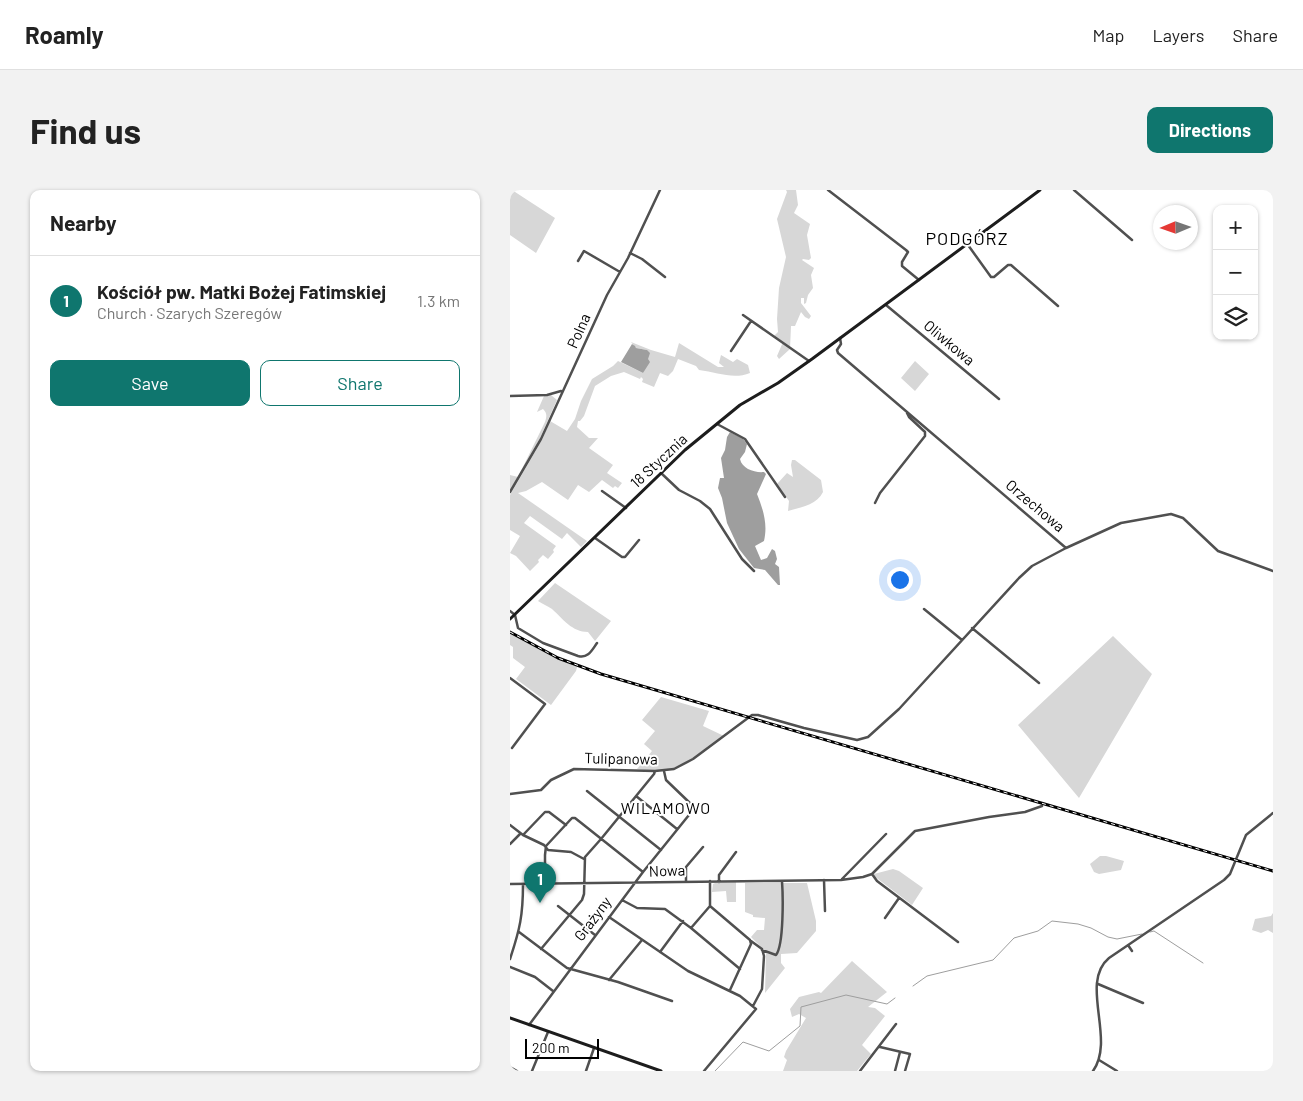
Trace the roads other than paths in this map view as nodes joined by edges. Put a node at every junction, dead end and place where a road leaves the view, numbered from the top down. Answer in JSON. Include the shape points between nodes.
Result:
{"nodes":[{"id":1,"x":660,"y":190,"type":"edge"},
{"id":2,"x":828,"y":190,"type":"edge"},
{"id":3,"x":1040,"y":190,"type":"edge"},
{"id":4,"x":1074,"y":190,"type":"edge"},
{"id":5,"x":1132,"y":240,"type":"dead end"},
{"id":6,"x":968,"y":244,"type":"junction"},
{"id":7,"x":630,"y":254,"type":"junction"},
{"id":8,"x":578,"y":261,"type":"dead end"},
{"id":9,"x":620,"y":272,"type":"junction"},
{"id":10,"x":666,"y":277,"type":"dead end"},
{"id":11,"x":919,"y":280,"type":"junction"},
{"id":12,"x":886,"y":305,"type":"junction"},
{"id":13,"x":1058,"y":306,"type":"dead end"},
{"id":14,"x":743,"y":315,"type":"dead end"},
{"id":15,"x":751,"y":321,"type":"junction"},
{"id":16,"x":840,"y":338,"type":"junction"},
{"id":17,"x":731,"y":351,"type":"dead end"},
{"id":18,"x":809,"y":361,"type":"junction"},
{"id":19,"x":562,"y":390,"type":"junction"},
{"id":20,"x":553,"y":394,"type":"junction"},
{"id":21,"x":510,"y":396,"type":"edge"},
{"id":22,"x":999,"y":399,"type":"dead end"},
{"id":23,"x":558,"y":400,"type":"junction"},
{"id":24,"x":907,"y":412,"type":"junction"},
{"id":25,"x":718,"y":424,"type":"junction"},
{"id":26,"x":661,"y":473,"type":"junction"},
{"id":27,"x":602,"y":490,"type":"dead end"},
{"id":28,"x":510,"y":492,"type":"edge"},
{"id":29,"x":785,"y":498,"type":"dead end"},
{"id":30,"x":875,"y":503,"type":"dead end"},
{"id":31,"x":626,"y":508,"type":"junction"},
{"id":32,"x":595,"y":538,"type":"junction"},
{"id":33,"x":639,"y":540,"type":"dead end"},
{"id":34,"x":1066,"y":548,"type":"junction"},
{"id":35,"x":1273,"y":571,"type":"edge"},
{"id":36,"x":754,"y":572,"type":"dead end"},
{"id":37,"x":924,"y":609,"type":"dead end"},
{"id":38,"x":510,"y":611,"type":"edge"},
{"id":39,"x":514,"y":615,"type":"junction"},
{"id":40,"x":510,"y":619,"type":"edge"},
{"id":41,"x":972,"y":628,"type":"junction"},
{"id":42,"x":962,"y":640,"type":"junction"},
{"id":43,"x":597,"y":643,"type":"dead end"},
{"id":44,"x":510,"y":678,"type":"edge"},
{"id":45,"x":1039,"y":683,"type":"dead end"},
{"id":46,"x":752,"y":716,"type":"joint"},
{"id":47,"x":512,"y":748,"type":"dead end"},
{"id":48,"x":655,"y":771,"type":"junction"},
{"id":49,"x":664,"y":771,"type":"junction"},
{"id":50,"x":587,"y":791,"type":"dead end"},
{"id":51,"x":510,"y":794,"type":"edge"},
{"id":52,"x":636,"y":796,"type":"junction"},
{"id":53,"x":1042,"y":806,"type":"dead end"},
{"id":54,"x":1273,"y":813,"type":"edge"},
{"id":55,"x":620,"y":817,"type":"junction"},
{"id":56,"x":510,"y":825,"type":"edge"},
{"id":57,"x":566,"y":825,"type":"junction"},
{"id":58,"x":678,"y":829,"type":"junction"},
{"id":59,"x":886,"y":834,"type":"dead end"},
{"id":60,"x":522,"y":835,"type":"junction"},
{"id":61,"x":601,"y":839,"type":"junction"},
{"id":62,"x":510,"y":844,"type":"edge"},
{"id":63,"x":703,"y":847,"type":"dead end"},
{"id":64,"x":545,"y":849,"type":"junction"},
{"id":65,"x":660,"y":850,"type":"junction"},
{"id":66,"x":736,"y":852,"type":"dead end"},
{"id":67,"x":584,"y":859,"type":"junction"},
{"id":68,"x":643,"y":872,"type":"junction"},
{"id":69,"x":872,"y":874,"type":"junction"},
{"id":70,"x":824,"y":880,"type":"junction"},
{"id":71,"x":841,"y":880,"type":"junction"},
{"id":72,"x":710,"y":881,"type":"junction"},
{"id":73,"x":782,"y":881,"type":"junction"},
{"id":74,"x":686,"y":882,"type":"junction"},
{"id":75,"x":719,"y":882,"type":"junction"},
{"id":76,"x":634,"y":883,"type":"junction"},
{"id":77,"x":510,"y":884,"type":"edge"},
{"id":78,"x":523,"y":884,"type":"junction"},
{"id":79,"x":545,"y":884,"type":"junction"},
{"id":80,"x":584,"y":884,"type":"junction"},
{"id":81,"x":899,"y":898,"type":"junction"},
{"id":82,"x":622,"y":900,"type":"junction"},
{"id":83,"x":558,"y":906,"type":"dead end"},
{"id":84,"x":710,"y":906,"type":"junction"},
{"id":85,"x":825,"y":911,"type":"dead end"},
{"id":86,"x":570,"y":916,"type":"junction"},
{"id":87,"x":609,"y":917,"type":"junction"},
{"id":88,"x":885,"y":918,"type":"dead end"},
{"id":89,"x":682,"y":921,"type":"junction"},
{"id":90,"x":691,"y":928,"type":"junction"},
{"id":91,"x":519,"y":932,"type":"junction"},
{"id":92,"x":595,"y":935,"type":"junction"},
{"id":93,"x":642,"y":940,"type":"junction"},
{"id":94,"x":750,"y":940,"type":"junction"},
{"id":95,"x":958,"y":942,"type":"dead end"},
{"id":96,"x":1128,"y":945,"type":"junction"},
{"id":97,"x":542,"y":948,"type":"junction"},
{"id":98,"x":762,"y":949,"type":"junction"},
{"id":99,"x":1132,"y":951,"type":"dead end"},
{"id":100,"x":660,"y":952,"type":"junction"},
{"id":101,"x":510,"y":958,"type":"edge"},
{"id":102,"x":511,"y":967,"type":"edge"},
{"id":103,"x":740,"y":968,"type":"junction"},
{"id":104,"x":570,"y":969,"type":"junction"},
{"id":105,"x":510,"y":972,"type":"edge"},
{"id":106,"x":609,"y":980,"type":"junction"},
{"id":107,"x":1098,"y":984,"type":"junction"},
{"id":108,"x":730,"y":990,"type":"junction"},
{"id":109,"x":553,"y":991,"type":"junction"},
{"id":110,"x":672,"y":1000,"type":"dead end"},
{"id":111,"x":1142,"y":1004,"type":"dead end"},
{"id":112,"x":753,"y":1006,"type":"junction"},
{"id":113,"x":510,"y":1018,"type":"edge"},
{"id":114,"x":896,"y":1024,"type":"dead end"},
{"id":115,"x":529,"y":1025,"type":"junction"},
{"id":116,"x":548,"y":1032,"type":"junction"},
{"id":117,"x":879,"y":1047,"type":"junction"},
{"id":118,"x":594,"y":1048,"type":"junction"},
{"id":119,"x":900,"y":1052,"type":"junction"},
{"id":120,"x":1100,"y":1060,"type":"junction"},
{"id":121,"x":510,"y":1067,"type":"edge"},
{"id":122,"x":517,"y":1071,"type":"edge"},
{"id":123,"x":532,"y":1071,"type":"edge"},
{"id":124,"x":586,"y":1071,"type":"edge"},
{"id":125,"x":661,"y":1071,"type":"edge"},
{"id":126,"x":704,"y":1071,"type":"edge"},
{"id":127,"x":860,"y":1071,"type":"edge"},
{"id":128,"x":895,"y":1071,"type":"edge"},
{"id":129,"x":905,"y":1071,"type":"edge"},
{"id":130,"x":1093,"y":1071,"type":"edge"},
{"id":131,"x":1117,"y":1071,"type":"edge"}],
"edges":[{"from":1,"to":7,"type":"street","name":"Polna"},
{"from":2,"to":11,"type":"street","via":[[906,250],[902,266]]},
{"from":3,"to":6,"type":"street","name":"18 Stycznia"},
{"from":4,"to":5,"type":"street"},
{"from":6,"to":11,"type":"street","name":"18 Stycznia"},
{"from":6,"to":13,"type":"street","via":[[991,277],[1011,265]]},
{"from":7,"to":9,"type":"street","name":"Polna"},
{"from":7,"to":10,"type":"street"},
{"from":8,"to":9,"type":"street","via":[[584,251]]},
{"from":9,"to":19,"type":"street","name":"Polna"},
{"from":11,"to":12,"type":"street","name":"18 Stycznia"},
{"from":12,"to":16,"type":"street","name":"18 Stycznia"},
{"from":12,"to":22,"type":"street","name":"Oliwkowa"},
{"from":14,"to":15,"type":"street"},
{"from":15,"to":17,"type":"street"},
{"from":15,"to":18,"type":"street"},
{"from":16,"to":18,"type":"street","name":"18 Stycznia"},
{"from":16,"to":24,"type":"street","name":"Orzechowa","via":[[838,353]]},
{"from":18,"to":25,"type":"street","name":"18 Stycznia"},
{"from":19,"to":20,"type":"street"},
{"from":19,"to":23,"type":"street","name":"Polna"},
{"from":20,"to":21,"type":"street"},
{"from":20,"to":23,"type":"street"},
{"from":23,"to":28,"type":"street","name":"Polna","via":[[541,439]]},
{"from":24,"to":30,"type":"street","via":[[926,434]]},
{"from":24,"to":34,"type":"street","name":"Orzechowa"},
{"from":25,"to":26,"type":"street","name":"18 Stycznia"},
{"from":25,"to":29,"type":"street","via":[[745,439]]},
{"from":26,"to":31,"type":"street","name":"18 Stycznia"},
{"from":26,"to":36,"type":"street","via":[[678,490],[710,509]]},
{"from":27,"to":31,"type":"street"},
{"from":31,"to":32,"type":"street","name":"18 Stycznia"},
{"from":32,"to":33,"type":"street","via":[[622,557]]},
{"from":32,"to":39,"type":"street","name":"18 Stycznia"},
{"from":34,"to":35,"type":"street","via":[[1121,523],[1171,514],[1183,518],[1218,551]]},
{"from":34,"to":41,"type":"street","name":"Orzechowa","via":[[1032,566]]},
{"from":37,"to":42,"type":"street"},
{"from":38,"to":39,"type":"street"},
{"from":39,"to":40,"type":"street","name":"18 Stycznia"},
{"from":39,"to":43,"type":"street","via":[[518,628],[544,643],[578,656],[587,656]]},
{"from":41,"to":42,"type":"street","name":"Orzechowa"},
{"from":41,"to":45,"type":"street"},
{"from":42,"to":46,"type":"street","name":"Orzechowa","via":[[898,710],[868,737],[857,740]]},
{"from":44,"to":47,"type":"street","via":[[546,704]]},
{"from":46,"to":49,"type":"street","name":"Tulipanowa","via":[[693,759]]},
{"from":48,"to":49,"type":"street","name":"Tulipanowa"},
{"from":48,"to":51,"type":"street","name":"Tulipanowa","via":[[574,770],[554,777],[542,790]]},
{"from":48,"to":52,"type":"street"},
{"from":49,"to":58,"type":"street","name":"Grażyny","via":[[666,780],[694,810]]},
{"from":50,"to":55,"type":"street"},
{"from":52,"to":55,"type":"street"},
{"from":52,"to":58,"type":"street"},
{"from":53,"to":69,"type":"street","via":[[1025,812],[916,831]]},
{"from":54,"to":96,"type":"street","via":[[1246,835],[1230,874],[1224,880]]},
{"from":55,"to":61,"type":"street"},
{"from":55,"to":65,"type":"street"},
{"from":56,"to":60,"type":"street"},
{"from":57,"to":60,"type":"street","via":[[545,812]]},
{"from":57,"to":61,"type":"street","via":[[575,818]]},
{"from":57,"to":64,"type":"street"},
{"from":58,"to":65,"type":"street","name":"Grażyny"},
{"from":59,"to":71,"type":"street"},
{"from":60,"to":62,"type":"street"},
{"from":60,"to":64,"type":"street","via":[[544,845]]},
{"from":61,"to":67,"type":"street"},
{"from":61,"to":68,"type":"street"},
{"from":63,"to":74,"type":"street","via":[[686,867]]},
{"from":64,"to":67,"type":"street","via":[[571,852]]},
{"from":64,"to":79,"type":"street"},
{"from":65,"to":68,"type":"street","name":"Grażyny"},
{"from":66,"to":75,"type":"street","via":[[719,874]]},
{"from":67,"to":80,"type":"street"},
{"from":68,"to":76,"type":"street","name":"Grażyny"},
{"from":69,"to":71,"type":"street","name":"Nowa"},
{"from":69,"to":81,"type":"street"},
{"from":70,"to":71,"type":"street","name":"Nowa"},
{"from":70,"to":73,"type":"street","name":"Nowa"},
{"from":70,"to":85,"type":"street"},
{"from":72,"to":74,"type":"street","name":"Nowa"},
{"from":72,"to":75,"type":"street","name":"Nowa"},
{"from":72,"to":84,"type":"street"},
{"from":73,"to":75,"type":"street","name":"Nowa"},
{"from":73,"to":98,"type":"street","via":[[780,949],[776,955]]},
{"from":74,"to":76,"type":"street","name":"Nowa"},
{"from":76,"to":80,"type":"street","name":"Nowa"},
{"from":76,"to":82,"type":"street","name":"Grażyny"},
{"from":77,"to":78,"type":"street","name":"Nowa"},
{"from":78,"to":79,"type":"street","name":"Nowa"},
{"from":78,"to":91,"type":"street"},
{"from":79,"to":80,"type":"street","name":"Nowa"},
{"from":80,"to":86,"type":"street","via":[[582,900]]},
{"from":81,"to":88,"type":"street"},
{"from":81,"to":95,"type":"street"},
{"from":82,"to":87,"type":"street","name":"Grażyny"},
{"from":82,"to":89,"type":"street","via":[[637,908],[664,909]]},
{"from":83,"to":86,"type":"street"},
{"from":84,"to":90,"type":"street"},
{"from":84,"to":94,"type":"street"},
{"from":86,"to":92,"type":"street"},
{"from":86,"to":97,"type":"street"},
{"from":87,"to":92,"type":"street","name":"Grażyny"},
{"from":87,"to":93,"type":"street"},
{"from":89,"to":90,"type":"street"},
{"from":89,"to":100,"type":"street"},
{"from":90,"to":103,"type":"street"},
{"from":91,"to":97,"type":"street"},
{"from":91,"to":101,"type":"street"},
{"from":92,"to":104,"type":"street","name":"Grażyny"},
{"from":93,"to":100,"type":"street"},
{"from":93,"to":106,"type":"street"},
{"from":94,"to":98,"type":"street"},
{"from":94,"to":103,"type":"street"},
{"from":96,"to":99,"type":"street"},
{"from":96,"to":107,"type":"street","via":[[1102,965]]},
{"from":97,"to":104,"type":"street"},
{"from":98,"to":112,"type":"street","via":[[762,989]]},
{"from":100,"to":108,"type":"street","via":[[688,971]]},
{"from":102,"to":105,"type":"street"},
{"from":102,"to":109,"type":"street","via":[[535,977]]},
{"from":103,"to":108,"type":"street"},
{"from":104,"to":106,"type":"street"},
{"from":104,"to":109,"type":"street","name":"Grażyny"},
{"from":106,"to":110,"type":"street"},
{"from":107,"to":111,"type":"street"},
{"from":107,"to":120,"type":"street"},
{"from":108,"to":112,"type":"street"},
{"from":109,"to":115,"type":"street","name":"Grażyny"},
{"from":112,"to":126,"type":"street","via":[[756,1009]]},
{"from":113,"to":115,"type":"street"},
{"from":114,"to":117,"type":"street"},
{"from":115,"to":116,"type":"street"},
{"from":116,"to":118,"type":"street"},
{"from":116,"to":123,"type":"street"},
{"from":117,"to":119,"type":"street"},
{"from":117,"to":127,"type":"street"},
{"from":118,"to":124,"type":"street"},
{"from":118,"to":125,"type":"street"},
{"from":119,"to":128,"type":"street"},
{"from":119,"to":129,"type":"street","via":[[910,1054]]},
{"from":120,"to":130,"type":"street"},
{"from":120,"to":131,"type":"street"},
{"from":121,"to":122,"type":"street"}]}
